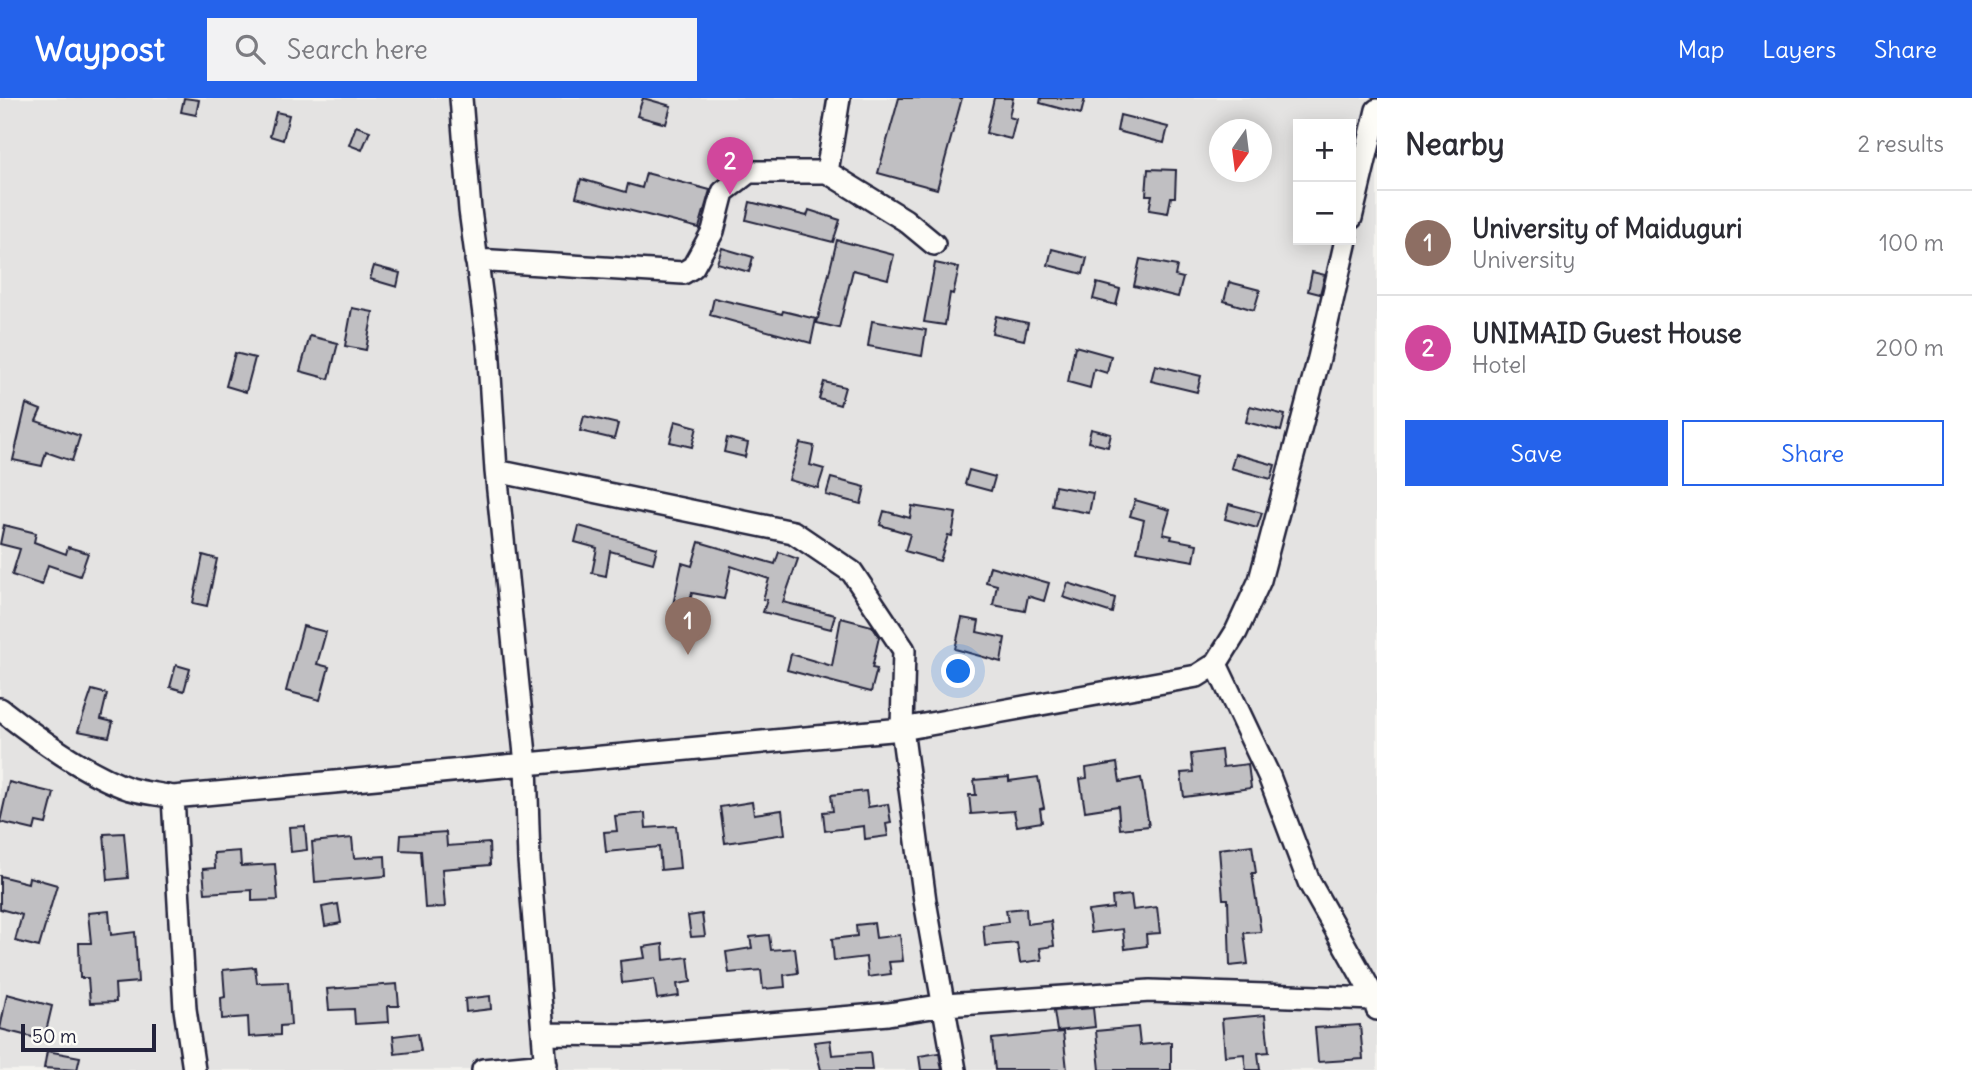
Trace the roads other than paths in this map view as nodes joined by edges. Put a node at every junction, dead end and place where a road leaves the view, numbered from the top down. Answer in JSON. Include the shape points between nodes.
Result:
{"nodes":[{"id":1,"x":461,"y":98,"type":"edge"},
{"id":2,"x":839,"y":98,"type":"edge"},
{"id":3,"x":1377,"y":110,"type":"edge"},
{"id":4,"x":827,"y":172,"type":"junction"},
{"id":5,"x":1368,"y":184,"type":"edge"},
{"id":6,"x":1356,"y":208,"type":"edge"},
{"id":7,"x":934,"y":244,"type":"dead end"},
{"id":8,"x":1345,"y":245,"type":"edge"},
{"id":9,"x":476,"y":260,"type":"junction"},
{"id":10,"x":496,"y":471,"type":"junction"},
{"id":11,"x":1216,"y":664,"type":"junction"},
{"id":12,"x":0,"y":709,"type":"edge"},
{"id":13,"x":0,"y":728,"type":"edge"},
{"id":14,"x":902,"y":729,"type":"junction"},
{"id":15,"x":37,"y":738,"type":"junction"},
{"id":16,"x":526,"y":764,"type":"junction"},
{"id":17,"x":173,"y":797,"type":"junction"},
{"id":18,"x":1376,"y":1004,"type":"edge"},
{"id":19,"x":945,"y":1005,"type":"junction"},
{"id":20,"x":544,"y":1034,"type":"junction"},
{"id":21,"x":546,"y":1067,"type":"edge"},
{"id":22,"x":194,"y":1070,"type":"edge"},
{"id":23,"x":483,"y":1070,"type":"edge"},
{"id":24,"x":955,"y":1070,"type":"edge"}],
"edges":[{"from":1,"to":9,"type":"street"},
{"from":2,"to":4,"type":"street"},
{"from":3,"to":5,"type":"street"},
{"from":4,"to":7,"type":"street","via":[[905,220]]},
{"from":4,"to":9,"type":"street","via":[[749,172],[723,192],[713,230],[694,267],[683,273]]},
{"from":5,"to":6,"type":"street"},
{"from":8,"to":11,"type":"street","via":[[1260,580]]},
{"from":9,"to":10,"type":"street","via":[[488,344]]},
{"from":10,"to":14,"type":"street","via":[[793,532],[852,572],[904,650]]},
{"from":10,"to":16,"type":"street"},
{"from":11,"to":14,"type":"street","via":[[1197,676]]},
{"from":11,"to":18,"type":"street","via":[[1269,776],[1309,883]]},
{"from":12,"to":15,"type":"street"},
{"from":13,"to":15,"type":"street"},
{"from":14,"to":16,"type":"street"},
{"from":14,"to":19,"type":"street","via":[[925,901]]},
{"from":15,"to":17,"type":"street","via":[[115,783]]},
{"from":16,"to":17,"type":"street"},
{"from":16,"to":20,"type":"street"},
{"from":17,"to":22,"type":"street","via":[[185,1009]]},
{"from":18,"to":19,"type":"street","via":[[1150,992]]},
{"from":19,"to":20,"type":"street","via":[[639,1035]]},
{"from":19,"to":24,"type":"street"},
{"from":20,"to":21,"type":"street"},
{"from":21,"to":23,"type":"street"}]}
